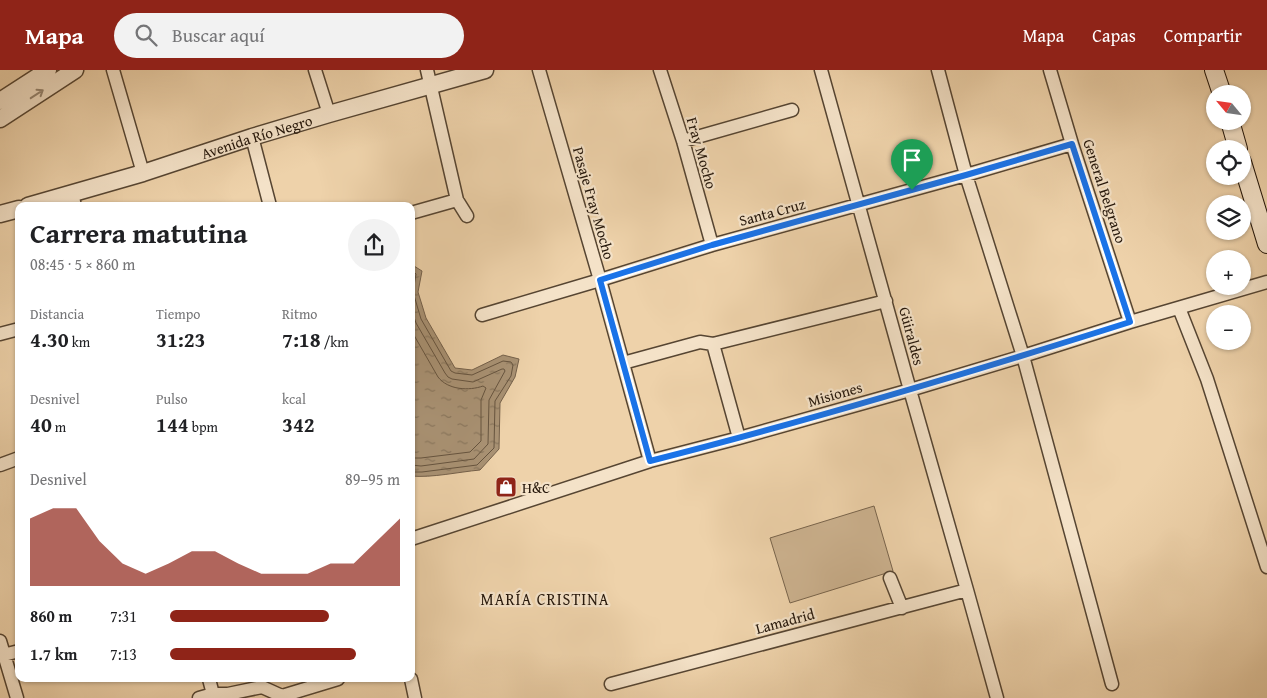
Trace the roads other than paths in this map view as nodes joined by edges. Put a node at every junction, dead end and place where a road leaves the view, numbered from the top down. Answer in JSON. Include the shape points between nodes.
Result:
{"nodes":[{"id":1,"x":48,"y":70,"type":"edge"},
{"id":2,"x":75,"y":70,"type":"edge"},
{"id":3,"x":113,"y":70,"type":"edge"},
{"id":4,"x":316,"y":70,"type":"edge"},
{"id":5,"x":486,"y":70,"type":"edge"},
{"id":6,"x":539,"y":70,"type":"edge"},
{"id":7,"x":660,"y":70,"type":"edge"},
{"id":8,"x":821,"y":70,"type":"edge"},
{"id":9,"x":938,"y":70,"type":"edge"},
{"id":10,"x":1050,"y":70,"type":"edge"},
{"id":11,"x":1214,"y":70,"type":"edge"},
{"id":12,"x":429,"y":78,"type":"edge"},
{"id":13,"x":1219,"y":85,"type":"edge"},
{"id":14,"x":0,"y":101,"type":"edge"},
{"id":15,"x":792,"y":110,"type":"dead end"},
{"id":16,"x":329,"y":114,"type":"junction"},
{"id":17,"x":0,"y":119,"type":"edge"},
{"id":18,"x":252,"y":138,"type":"junction"},
{"id":19,"x":683,"y":142,"type":"junction"},
{"id":20,"x":1072,"y":144,"type":"junction"},
{"id":21,"x":143,"y":173,"type":"junction"},
{"id":22,"x":966,"y":175,"type":"junction"},
{"id":23,"x":1249,"y":185,"type":"edge"},
{"id":24,"x":74,"y":200,"type":"edge"},
{"id":25,"x":457,"y":200,"type":"junction"},
{"id":26,"x":59,"y":202,"type":"edge"},
{"id":27,"x":269,"y":202,"type":"edge"},
{"id":28,"x":858,"y":205,"type":"junction"},
{"id":29,"x":15,"y":210,"type":"edge"},
{"id":30,"x":415,"y":213,"type":"edge"},
{"id":31,"x":0,"y":214,"type":"edge"},
{"id":32,"x":467,"y":216,"type":"dead end"},
{"id":33,"x":1267,"y":244,"type":"edge"},
{"id":34,"x":712,"y":245,"type":"junction"},
{"id":35,"x":600,"y":280,"type":"junction"},
{"id":36,"x":1267,"y":282,"type":"edge"},
{"id":37,"x":886,"y":301,"type":"junction"},
{"id":38,"x":1180,"y":308,"type":"junction"},
{"id":39,"x":482,"y":315,"type":"dead end"},
{"id":40,"x":1130,"y":322,"type":"junction"},
{"id":41,"x":15,"y":330,"type":"edge"},
{"id":42,"x":0,"y":334,"type":"edge"},
{"id":43,"x":713,"y":344,"type":"junction"},
{"id":44,"x":1023,"y":356,"type":"junction"},
{"id":45,"x":623,"y":363,"type":"junction"},
{"id":46,"x":910,"y":390,"type":"junction"},
{"id":47,"x":740,"y":438,"type":"junction"},
{"id":48,"x":15,"y":459,"type":"edge"},
{"id":49,"x":650,"y":461,"type":"junction"},
{"id":50,"x":0,"y":465,"type":"edge"},
{"id":51,"x":415,"y":538,"type":"edge"},
{"id":52,"x":1267,"y":567,"type":"edge"},
{"id":53,"x":890,"y":578,"type":"dead end"},
{"id":54,"x":968,"y":590,"type":"junction"},
{"id":55,"x":902,"y":608,"type":"junction"},
{"id":56,"x":0,"y":641,"type":"edge"},
{"id":57,"x":15,"y":652,"type":"edge"},
{"id":58,"x":2,"y":655,"type":"edge"},
{"id":59,"x":210,"y":682,"type":"edge"},
{"id":60,"x":328,"y":682,"type":"edge"},
{"id":61,"x":412,"y":682,"type":"edge"},
{"id":62,"x":611,"y":684,"type":"dead end"},
{"id":63,"x":1112,"y":684,"type":"dead end"},
{"id":64,"x":214,"y":696,"type":"edge"},
{"id":65,"x":17,"y":698,"type":"edge"},
{"id":66,"x":199,"y":698,"type":"edge"},
{"id":67,"x":415,"y":698,"type":"edge"},
{"id":68,"x":996,"y":698,"type":"edge"}],
"edges":[{"from":1,"to":14,"type":"street"},
{"from":17,"to":2,"type":"street","one_way":true},
{"from":3,"to":21,"type":"street"},
{"from":4,"to":16,"type":"street"},
{"from":5,"to":12,"type":"street","name":"Avenida Río Negro"},
{"from":6,"to":35,"type":"street","name":"Pasaje Fray Mocho"},
{"from":7,"to":19,"type":"street","name":"Fray Mocho"},
{"from":8,"to":28,"type":"street","name":"Güiraldes"},
{"from":9,"to":22,"type":"street"},
{"from":10,"to":20,"type":"street","name":"General Belgrano"},
{"from":11,"to":13,"type":"main road"},
{"from":12,"to":16,"type":"street","name":"Avenida Río Negro"},
{"from":12,"to":25,"type":"street"},
{"from":15,"to":19,"type":"street"},
{"from":16,"to":18,"type":"street","name":"Avenida Río Negro"},
{"from":18,"to":21,"type":"street","name":"Avenida Río Negro"},
{"from":18,"to":27,"type":"street"},
{"from":19,"to":34,"type":"street","name":"Fray Mocho"},
{"from":20,"to":22,"type":"street","name":"Santa Cruz"},
{"from":20,"to":40,"type":"street","name":"General Belgrano"},
{"from":21,"to":24,"type":"street","name":"Avenida Río Negro"},
{"from":22,"to":28,"type":"street","name":"Santa Cruz"},
{"from":22,"to":44,"type":"street"},
{"from":23,"to":33,"type":"main road"},
{"from":24,"to":26,"type":"street","name":"Avenida Río Negro"},
{"from":25,"to":30,"type":"street"},
{"from":25,"to":32,"type":"street"},
{"from":28,"to":34,"type":"street","name":"Santa Cruz"},
{"from":28,"to":37,"type":"street","name":"Güiraldes"},
{"from":29,"to":31,"type":"street"},
{"from":34,"to":35,"type":"street","name":"Santa Cruz"},
{"from":35,"to":39,"type":"street","name":"Santa Cruz"},
{"from":35,"to":45,"type":"street","name":"Pasaje Fray Mocho"},
{"from":36,"to":38,"type":"street","name":"Misiones"},
{"from":37,"to":43,"type":"street"},
{"from":37,"to":46,"type":"street","name":"Güiraldes"},
{"from":38,"to":40,"type":"street","name":"Misiones"},
{"from":38,"to":52,"type":"street","via":[[1207,378]]},
{"from":40,"to":44,"type":"street","name":"Misiones"},
{"from":41,"to":42,"type":"street"},
{"from":43,"to":45,"type":"street","via":[[700,342]]},
{"from":43,"to":47,"type":"street"},
{"from":44,"to":46,"type":"street","name":"Misiones"},
{"from":44,"to":63,"type":"street"},
{"from":45,"to":49,"type":"street","name":"Pasaje Fray Mocho"},
{"from":46,"to":47,"type":"street","name":"Misiones"},
{"from":46,"to":54,"type":"street","name":"Güiraldes"},
{"from":47,"to":49,"type":"street","name":"Misiones"},
{"from":48,"to":50,"type":"street"},
{"from":49,"to":51,"type":"street","name":"Misiones"},
{"from":53,"to":55,"type":"street"},
{"from":54,"to":55,"type":"street","name":"Lamadrid"},
{"from":54,"to":68,"type":"street","name":"Güiraldes"},
{"from":55,"to":62,"type":"street","name":"Lamadrid"},
{"from":56,"to":58,"type":"street"},
{"from":57,"to":58,"type":"street"},
{"from":58,"to":65,"type":"street"},
{"from":59,"to":64,"type":"street"},
{"from":60,"to":64,"type":"street","via":[[282,696],[262,687]]},
{"from":61,"to":67,"type":"street"},
{"from":64,"to":66,"type":"street"}]}
